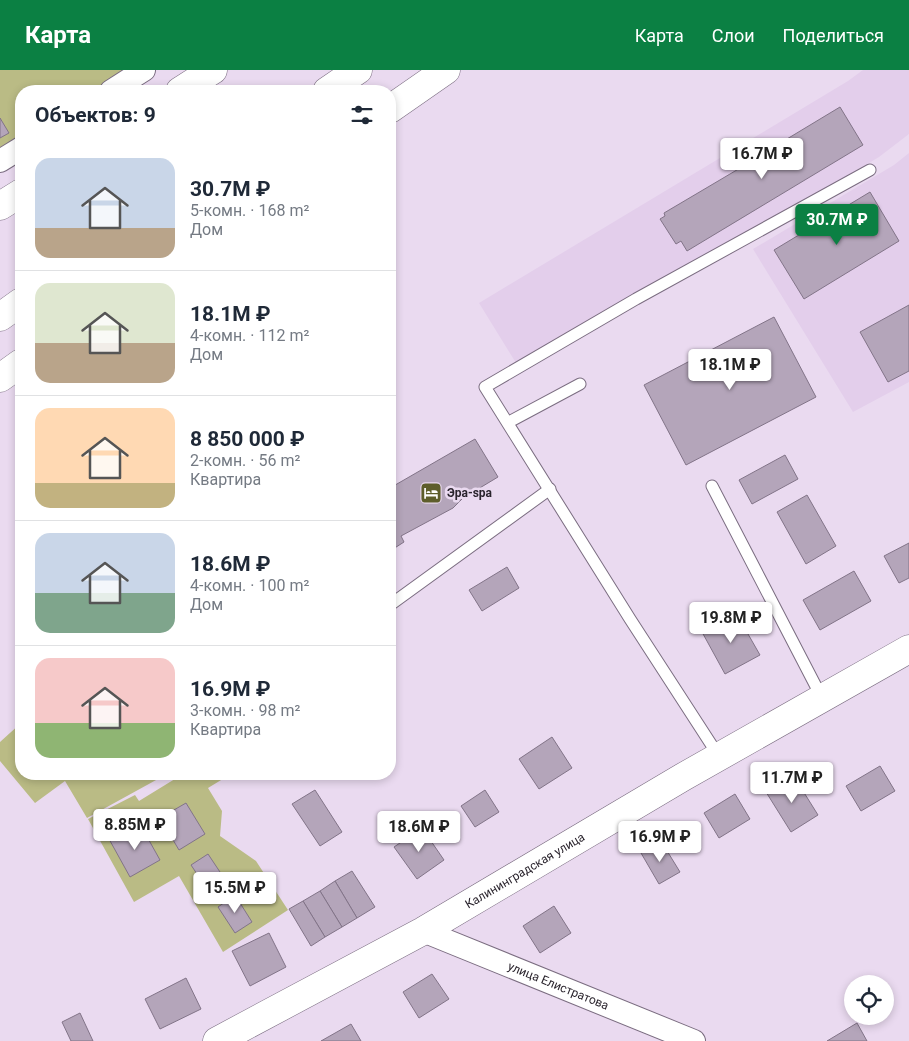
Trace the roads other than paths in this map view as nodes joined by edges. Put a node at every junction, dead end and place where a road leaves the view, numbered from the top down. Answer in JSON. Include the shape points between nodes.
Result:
{"nodes":[{"id":1,"x":144,"y":70,"type":"edge"},
{"id":2,"x":214,"y":70,"type":"edge"},
{"id":3,"x":358,"y":70,"type":"edge"},
{"id":4,"x":446,"y":70,"type":"edge"},
{"id":5,"x":120,"y":85,"type":"edge"},
{"id":6,"x":190,"y":85,"type":"edge"},
{"id":7,"x":336,"y":85,"type":"edge"},
{"id":8,"x":396,"y":105,"type":"edge"},
{"id":9,"x":15,"y":152,"type":"edge"},
{"id":10,"x":0,"y":161,"type":"edge"},
{"id":11,"x":870,"y":170,"type":"dead end"},
{"id":12,"x":15,"y":197,"type":"edge"},
{"id":13,"x":0,"y":206,"type":"edge"},
{"id":14,"x":15,"y":306,"type":"edge"},
{"id":15,"x":0,"y":317,"type":"edge"},
{"id":16,"x":15,"y":367,"type":"edge"},
{"id":17,"x":0,"y":378,"type":"edge"},
{"id":18,"x":580,"y":384,"type":"dead end"},
{"id":19,"x":509,"y":422,"type":"junction"},
{"id":20,"x":712,"y":486,"type":"dead end"},
{"id":21,"x":550,"y":489,"type":"junction"},
{"id":22,"x":396,"y":601,"type":"edge"},
{"id":23,"x":909,"y":649,"type":"edge"},
{"id":24,"x":822,"y":698,"type":"junction"},
{"id":25,"x":720,"y":758,"type":"junction"},
{"id":26,"x":423,"y":931,"type":"junction"},
{"id":27,"x":217,"y":1041,"type":"edge"},
{"id":28,"x":694,"y":1041,"type":"edge"}],
"edges":[{"from":1,"to":5,"type":"street"},
{"from":2,"to":6,"type":"main road"},
{"from":3,"to":7,"type":"main road"},
{"from":4,"to":8,"type":"main road"},
{"from":9,"to":10,"type":"street"},
{"from":11,"to":19,"type":"lane","via":[[636,299],[485,387]]},
{"from":12,"to":13,"type":"main road"},
{"from":14,"to":15,"type":"main road"},
{"from":16,"to":17,"type":"main road"},
{"from":18,"to":19,"type":"lane"},
{"from":19,"to":21,"type":"lane"},
{"from":20,"to":24,"type":"lane"},
{"from":21,"to":22,"type":"lane"},
{"from":21,"to":25,"type":"lane"},
{"from":23,"to":24,"type":"main road","name":"Калининградская улица"},
{"from":24,"to":25,"type":"main road","name":"Калининградская улица"},
{"from":25,"to":26,"type":"main road","name":"Калининградская улица"},
{"from":26,"to":27,"type":"main road","name":"Калининградская улица"},
{"from":26,"to":28,"type":"street","name":"улица Елистратова"}]}
